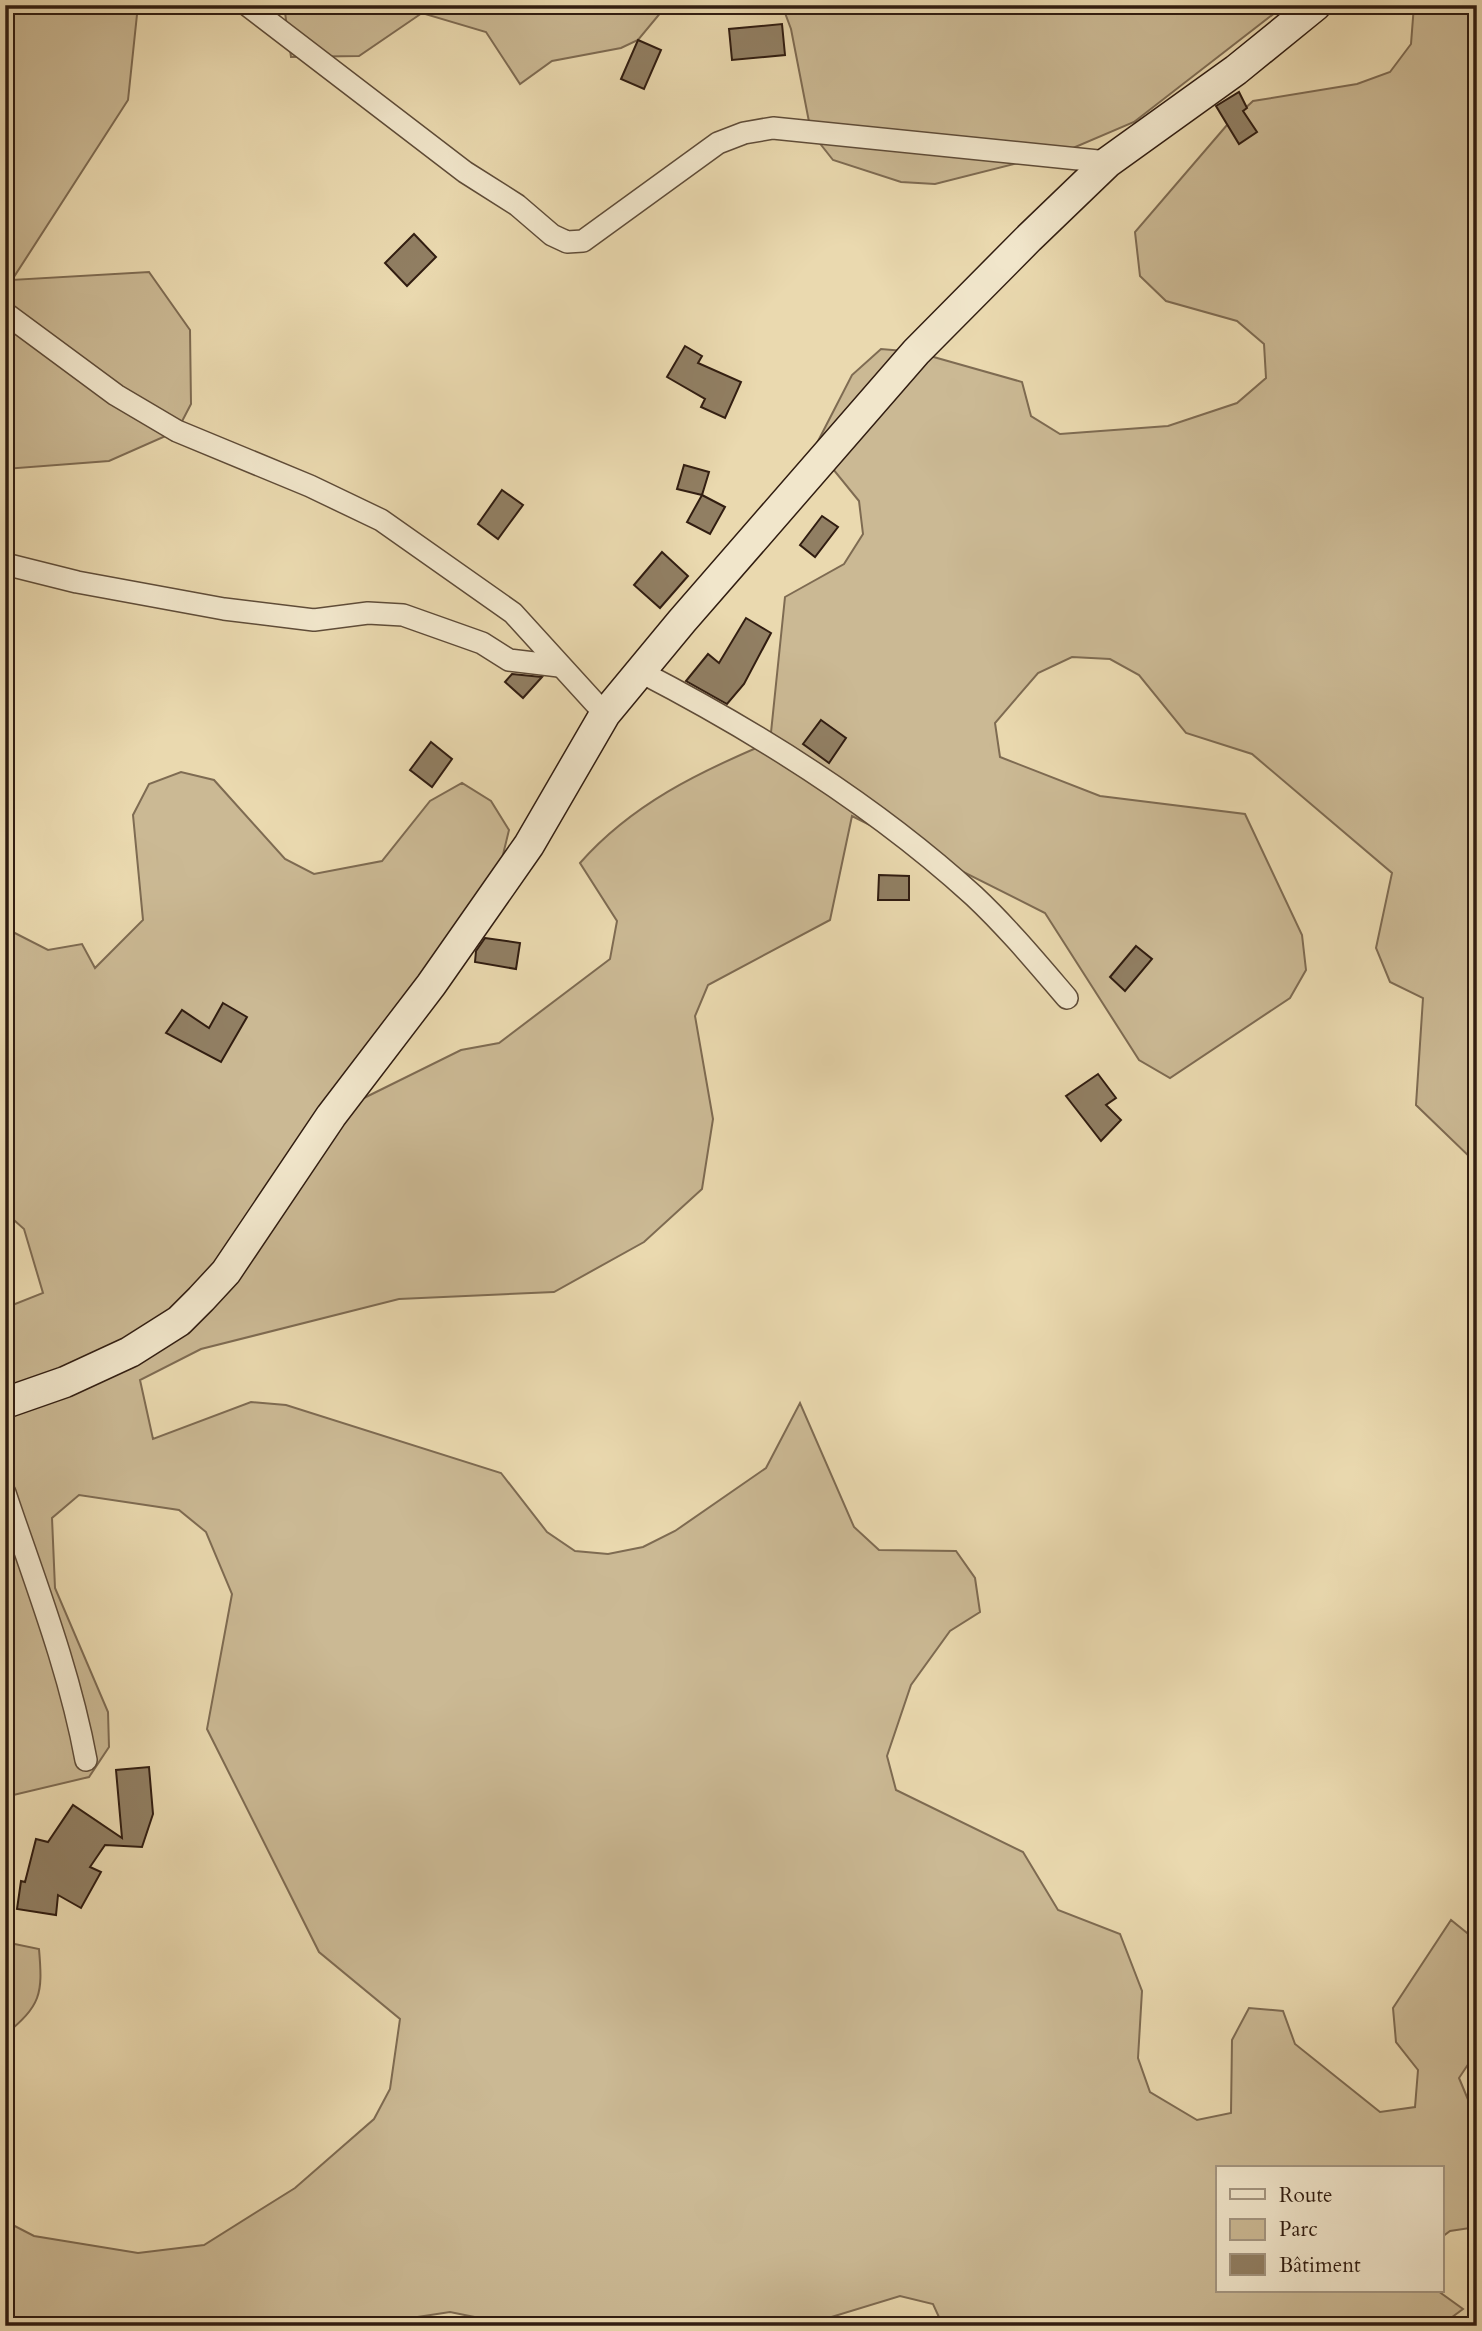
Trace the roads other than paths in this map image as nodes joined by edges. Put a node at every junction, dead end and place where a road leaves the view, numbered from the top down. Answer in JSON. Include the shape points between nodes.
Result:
{"nodes":[{"id":1,"x":247,"y":5,"type":"edge"},
{"id":2,"x":1315,"y":5,"type":"edge"},
{"id":3,"x":1108,"y":162,"type":"junction"},
{"id":4,"x":5,"y":313,"type":"edge"},
{"id":5,"x":5,"y":564,"type":"edge"},
{"id":6,"x":559,"y":666,"type":"junction"},
{"id":7,"x":639,"y":671,"type":"junction"},
{"id":8,"x":605,"y":714,"type":"junction"},
{"id":9,"x":1067,"y":998,"type":"dead end"},
{"id":10,"x":5,"y":1403,"type":"edge"},
{"id":11,"x":5,"y":1493,"type":"edge"},
{"id":12,"x":86,"y":1760,"type":"dead end"}],
"edges":[{"from":1,"to":3,"type":"street","via":[[465,172],[567,242],[583,241],[718,143],[773,128]]},
{"from":2,"to":3,"type":"street","via":[[1236,70]]},
{"from":3,"to":7,"type":"street","via":[[916,352]]},
{"from":4,"to":6,"type":"street","via":[[116,395],[177,431],[381,520],[513,612]]},
{"from":5,"to":6,"type":"street","via":[[224,609],[314,620],[368,613],[403,615],[482,643],[509,660]]},
{"from":6,"to":8,"type":"street"},
{"from":7,"to":8,"type":"street"},
{"from":7,"to":9,"type":"street","via":[[720,713],[905,837],[975,898]]},
{"from":8,"to":10,"type":"street","via":[[529,845],[331,1116],[226,1272],[179,1321],[130,1352]]},
{"from":11,"to":12,"type":"street","via":[[59,1650]]}]}
